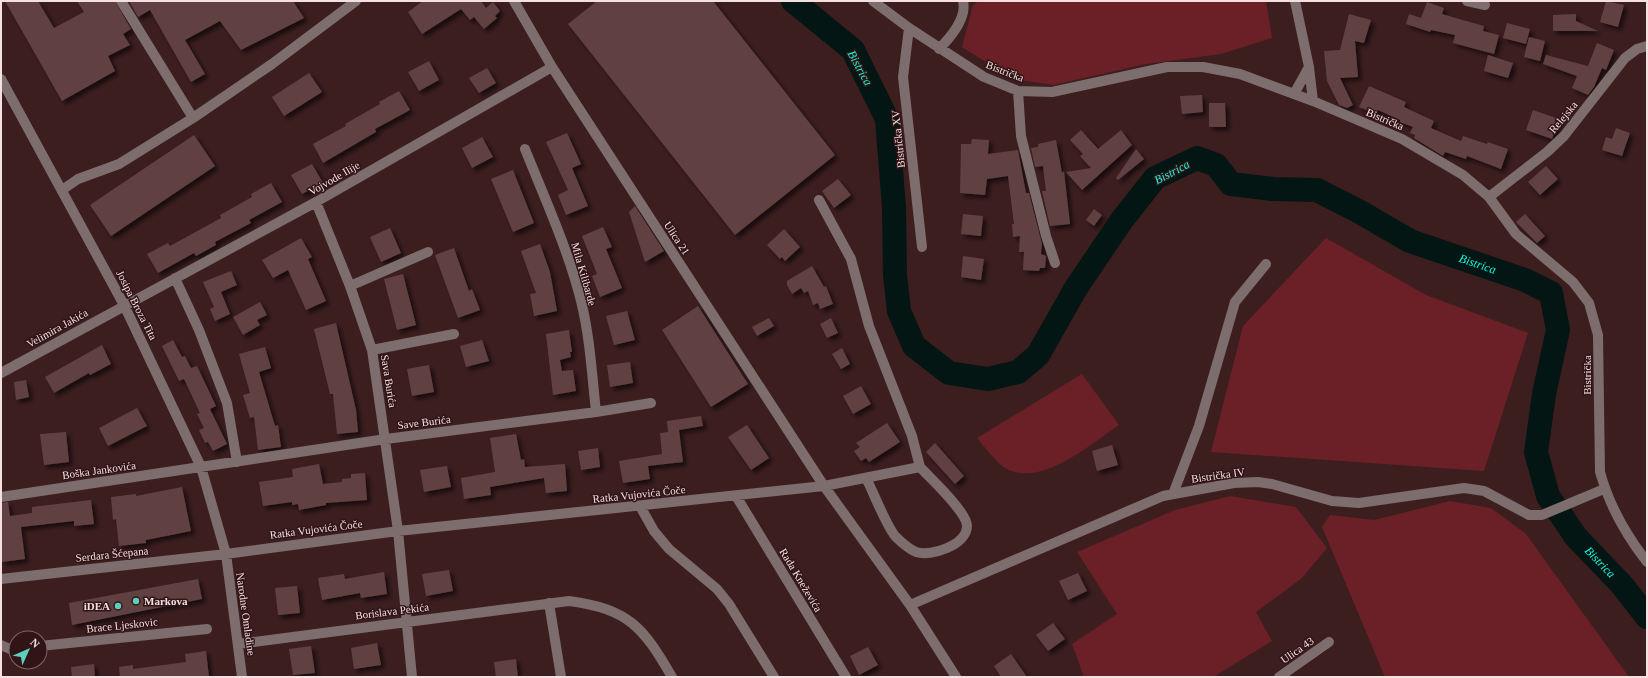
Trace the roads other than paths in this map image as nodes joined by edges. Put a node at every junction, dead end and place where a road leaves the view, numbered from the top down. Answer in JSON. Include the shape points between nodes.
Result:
{"nodes":[{"id":1,"x":121,"y":1,"type":"edge"},
{"id":2,"x":356,"y":1,"type":"edge"},
{"id":3,"x":514,"y":1,"type":"edge"},
{"id":4,"x":874,"y":1,"type":"edge"},
{"id":5,"x":963,"y":1,"type":"edge"},
{"id":6,"x":1294,"y":1,"type":"edge"},
{"id":7,"x":1467,"y":1,"type":"edge"},
{"id":8,"x":1485,"y":5,"type":"dead end"},
{"id":9,"x":909,"y":28,"type":"junction"},
{"id":10,"x":1647,"y":46,"type":"edge"},
{"id":11,"x":939,"y":49,"type":"junction"},
{"id":12,"x":552,"y":67,"type":"junction"},
{"id":13,"x":1309,"y":68,"type":"junction"},
{"id":14,"x":1,"y":79,"type":"edge"},
{"id":15,"x":1018,"y":91,"type":"junction"},
{"id":16,"x":1294,"y":94,"type":"junction"},
{"id":17,"x":1313,"y":101,"type":"junction"},
{"id":18,"x":193,"y":118,"type":"junction"},
{"id":19,"x":526,"y":149,"type":"dead end"},
{"id":20,"x":62,"y":190,"type":"junction"},
{"id":21,"x":1489,"y":197,"type":"junction"},
{"id":22,"x":819,"y":200,"type":"dead end"},
{"id":23,"x":316,"y":202,"type":"junction"},
{"id":24,"x":922,"y":247,"type":"dead end"},
{"id":25,"x":428,"y":252,"type":"dead end"},
{"id":26,"x":1055,"y":263,"type":"dead end"},
{"id":27,"x":1266,"y":264,"type":"dead end"},
{"id":28,"x":175,"y":278,"type":"junction"},
{"id":29,"x":350,"y":286,"type":"junction"},
{"id":30,"x":124,"y":305,"type":"junction"},
{"id":31,"x":454,"y":334,"type":"dead end"},
{"id":32,"x":372,"y":350,"type":"junction"},
{"id":33,"x":1,"y":373,"type":"edge"},
{"id":34,"x":651,"y":403,"type":"dead end"},
{"id":35,"x":596,"y":412,"type":"junction"},
{"id":36,"x":386,"y":438,"type":"junction"},
{"id":37,"x":237,"y":462,"type":"junction"},
{"id":38,"x":201,"y":467,"type":"junction"},
{"id":39,"x":920,"y":467,"type":"junction"},
{"id":40,"x":866,"y":478,"type":"junction"},
{"id":41,"x":824,"y":486,"type":"junction"},
{"id":42,"x":1604,"y":489,"type":"junction"},
{"id":43,"x":1173,"y":494,"type":"junction"},
{"id":44,"x":736,"y":496,"type":"junction"},
{"id":45,"x":1,"y":497,"type":"edge"},
{"id":46,"x":640,"y":506,"type":"junction"},
{"id":47,"x":398,"y":531,"type":"junction"},
{"id":48,"x":226,"y":554,"type":"junction"},
{"id":49,"x":1647,"y":562,"type":"edge"},
{"id":50,"x":1,"y":579,"type":"edge"},
{"id":51,"x":549,"y":603,"type":"junction"},
{"id":52,"x":910,"y":605,"type":"junction"},
{"id":53,"x":406,"y":621,"type":"junction"},
{"id":54,"x":206,"y":629,"type":"dead end"},
{"id":55,"x":1328,"y":642,"type":"dead end"},
{"id":56,"x":238,"y":644,"type":"junction"},
{"id":57,"x":48,"y":645,"type":"edge"},
{"id":58,"x":242,"y":677,"type":"edge"},
{"id":59,"x":412,"y":677,"type":"edge"},
{"id":60,"x":561,"y":677,"type":"edge"},
{"id":61,"x":672,"y":677,"type":"edge"},
{"id":62,"x":774,"y":677,"type":"edge"},
{"id":63,"x":846,"y":677,"type":"edge"},
{"id":64,"x":956,"y":677,"type":"edge"},
{"id":65,"x":1279,"y":677,"type":"edge"}],
"edges":[{"from":1,"to":18,"type":"street"},
{"from":2,"to":18,"type":"street","via":[[272,64]]},
{"from":3,"to":12,"type":"street","name":"Ulica 21"},
{"from":4,"to":9,"type":"street","name":"Bistrička"},
{"from":5,"to":11,"type":"street","via":[[961,18]]},
{"from":6,"to":13,"type":"street"},
{"from":7,"to":8,"type":"street"},
{"from":9,"to":11,"type":"street","name":"Bistrička"},
{"from":9,"to":24,"type":"street","name":"Bistrička XV","via":[[903,77]]},
{"from":10,"to":21,"type":"street","name":"Relejska","via":[[1637,49],[1625,58],[1553,147]]},
{"from":11,"to":15,"type":"street","name":"Bistrička","via":[[984,77]]},
{"from":12,"to":23,"type":"street","name":"Vojvode Ilije"},
{"from":12,"to":41,"type":"street","name":"Ulica 21"},
{"from":13,"to":16,"type":"street"},
{"from":13,"to":17,"type":"street"},
{"from":14,"to":20,"type":"street","name":"Josipa Broza Tita"},
{"from":15,"to":16,"type":"street","name":"Bistrička","via":[[1052,92],[1167,67],[1203,67],[1240,74]]},
{"from":15,"to":26,"type":"street","via":[[1021,136]]},
{"from":16,"to":17,"type":"street","name":"Bistrička"},
{"from":17,"to":21,"type":"street","name":"Bistrička","via":[[1402,139],[1463,175]]},
{"from":18,"to":20,"type":"street","via":[[119,164],[78,179]]},
{"from":19,"to":35,"type":"street","name":"Mila Kilibarde","via":[[563,244],[581,301]]},
{"from":20,"to":30,"type":"street","name":"Josipa Broza Tita"},
{"from":21,"to":42,"type":"street","name":"Bistrička","via":[[1516,234],[1572,282],[1589,303],[1598,335],[1599,460]]},
{"from":22,"to":39,"type":"street","via":[[851,258],[869,326],[912,436]]},
{"from":23,"to":28,"type":"street","name":"Vojvode Ilije"},
{"from":23,"to":29,"type":"street","name":"Sava Burića"},
{"from":25,"to":29,"type":"street"},
{"from":27,"to":43,"type":"street","via":[[1235,302],[1199,426]]},
{"from":28,"to":30,"type":"street","name":"Vojvode Ilije"},
{"from":28,"to":37,"type":"street","via":[[199,330],[227,403]]},
{"from":29,"to":32,"type":"street","name":"Sava Burića"},
{"from":30,"to":33,"type":"street","name":"Velimira Jakića"},
{"from":30,"to":38,"type":"street","name":"Josipa Broza Tita"},
{"from":31,"to":32,"type":"street"},
{"from":32,"to":36,"type":"street","name":"Sava Burića"},
{"from":34,"to":35,"type":"street","name":"Save Burića"},
{"from":35,"to":36,"type":"street","name":"Save Burića"},
{"from":36,"to":37,"type":"street","name":"Save Burića"},
{"from":36,"to":47,"type":"street","name":"Sava Burića"},
{"from":37,"to":38,"type":"street","name":"Save Burića"},
{"from":38,"to":45,"type":"street","name":"Boška Jankovića"},
{"from":38,"to":48,"type":"street","name":"Josipa Broza Tita"},
{"from":39,"to":40,"type":"street","name":"Ratka Vujovića Čoče"},
{"from":39,"to":40,"type":"street","via":[[964,515],[967,526],[963,536],[940,552],[916,552],[895,536]]},
{"from":40,"to":41,"type":"street","name":"Ratka Vujovića Čoče"},
{"from":41,"to":44,"type":"street","name":"Ratka Vujovića Čoče"},
{"from":41,"to":52,"type":"street"},
{"from":42,"to":43,"type":"street","name":"Bistrička IV","via":[[1542,515],[1529,516],[1484,491],[1464,488],[1359,503],[1332,501],[1258,482],[1234,483]]},
{"from":42,"to":49,"type":"street","name":"Bistrička","via":[[1619,521]]},
{"from":43,"to":52,"type":"street","name":"Bistrička IV","via":[[1163,496]]},
{"from":44,"to":46,"type":"street","name":"Ratka Vujovića Čoče"},
{"from":44,"to":63,"type":"street","name":"Rada Kneževića"},
{"from":46,"to":47,"type":"street","name":"Ratka Vujovića Čoče"},
{"from":46,"to":62,"type":"street","via":[[654,531],[669,549],[717,590],[729,604]]},
{"from":47,"to":48,"type":"street","name":"Ratka Vujovića Čoče"},
{"from":47,"to":53,"type":"street","name":"Sava Burića"},
{"from":48,"to":50,"type":"street","name":"Serdara Šćepana"},
{"from":48,"to":56,"type":"street","name":"Narodne Omladine"},
{"from":51,"to":53,"type":"street","name":"Borislava Pekića"},
{"from":51,"to":60,"type":"street"},
{"from":51,"to":61,"type":"street","name":"Borislava Pekića","via":[[569,601],[593,604],[619,614],[638,626]]},
{"from":52,"to":64,"type":"street"},
{"from":53,"to":56,"type":"street","name":"Borislava Pekića"},
{"from":53,"to":59,"type":"street","name":"Sava Burića"},
{"from":54,"to":57,"type":"street","name":"Brace Ljeskovic"},
{"from":55,"to":65,"type":"street","name":"Ulica 43"},
{"from":56,"to":58,"type":"street","name":"Narodne Omladine"}]}
